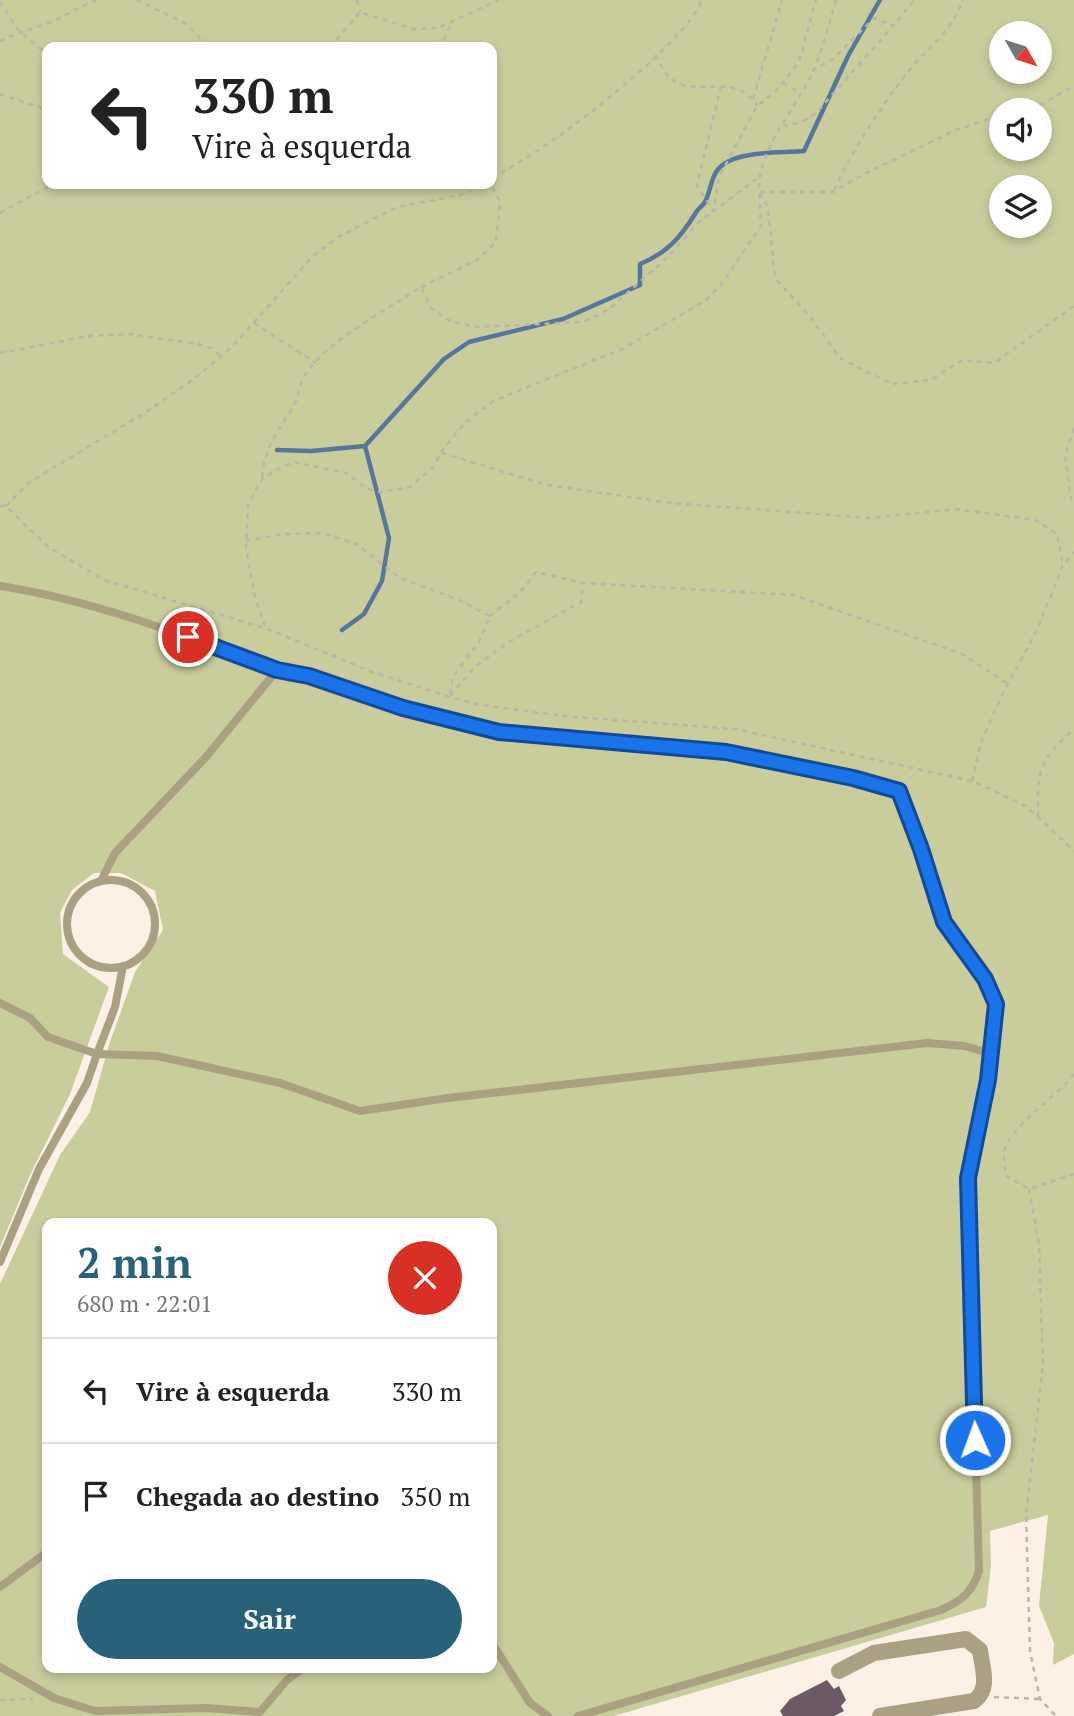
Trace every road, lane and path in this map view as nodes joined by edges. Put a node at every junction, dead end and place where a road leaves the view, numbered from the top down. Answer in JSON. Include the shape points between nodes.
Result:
{"nodes":[{"id":1,"x":99,"y":0,"type":"edge"},
{"id":2,"x":137,"y":0,"type":"edge"},
{"id":3,"x":357,"y":0,"type":"edge"},
{"id":4,"x":498,"y":0,"type":"edge"},
{"id":5,"x":702,"y":0,"type":"edge"},
{"id":6,"x":782,"y":0,"type":"edge"},
{"id":7,"x":816,"y":0,"type":"edge"},
{"id":8,"x":836,"y":0,"type":"edge"},
{"id":9,"x":914,"y":0,"type":"edge"},
{"id":10,"x":963,"y":0,"type":"edge"},
{"id":11,"x":0,"y":2,"type":"edge"},
{"id":12,"x":360,"y":12,"type":"junction"},
{"id":13,"x":452,"y":22,"type":"junction"},
{"id":14,"x":893,"y":26,"type":"junction"},
{"id":15,"x":19,"y":31,"type":"junction"},
{"id":16,"x":0,"y":41,"type":"edge"},
{"id":17,"x":204,"y":42,"type":"edge"},
{"id":18,"x":334,"y":42,"type":"edge"},
{"id":19,"x":441,"y":42,"type":"edge"},
{"id":20,"x":42,"y":50,"type":"edge"},
{"id":21,"x":655,"y":55,"type":"junction"},
{"id":22,"x":812,"y":71,"type":"junction"},
{"id":23,"x":783,"y":83,"type":"junction"},
{"id":24,"x":721,"y":86,"type":"junction"},
{"id":25,"x":1074,"y":86,"type":"edge"},
{"id":26,"x":801,"y":93,"type":"junction"},
{"id":27,"x":0,"y":94,"type":"edge"},
{"id":28,"x":1052,"y":98,"type":"edge"},
{"id":29,"x":753,"y":99,"type":"junction"},
{"id":30,"x":757,"y":106,"type":"junction"},
{"id":31,"x":42,"y":108,"type":"edge"},
{"id":32,"x":989,"y":119,"type":"edge"},
{"id":33,"x":783,"y":126,"type":"junction"},
{"id":34,"x":497,"y":174,"type":"edge"},
{"id":35,"x":758,"y":178,"type":"junction"},
{"id":36,"x":44,"y":189,"type":"edge"},
{"id":37,"x":472,"y":189,"type":"edge"},
{"id":38,"x":494,"y":189,"type":"edge"},
{"id":39,"x":759,"y":191,"type":"junction"},
{"id":40,"x":833,"y":192,"type":"junction"},
{"id":41,"x":713,"y":211,"type":"junction"},
{"id":42,"x":0,"y":213,"type":"edge"},
{"id":43,"x":421,"y":286,"type":"junction"},
{"id":44,"x":1074,"y":306,"type":"edge"},
{"id":45,"x":254,"y":323,"type":"junction"},
{"id":46,"x":0,"y":353,"type":"edge"},
{"id":47,"x":220,"y":356,"type":"junction"},
{"id":48,"x":316,"y":363,"type":"junction"},
{"id":49,"x":1074,"y":428,"type":"edge"},
{"id":50,"x":440,"y":453,"type":"junction"},
{"id":51,"x":262,"y":479,"type":"junction"},
{"id":52,"x":1074,"y":505,"type":"edge"},
{"id":53,"x":0,"y":506,"type":"edge"},
{"id":54,"x":6,"y":506,"type":"junction"},
{"id":55,"x":246,"y":541,"type":"junction"},
{"id":56,"x":1074,"y":552,"type":"edge"},
{"id":57,"x":1063,"y":565,"type":"junction"},
{"id":58,"x":583,"y":583,"type":"junction"},
{"id":59,"x":0,"y":586,"type":"edge"},
{"id":60,"x":489,"y":616,"type":"junction"},
{"id":61,"x":265,"y":628,"type":"junction"},
{"id":62,"x":277,"y":670,"type":"junction"},
{"id":63,"x":1008,"y":684,"type":"junction"},
{"id":64,"x":449,"y":697,"type":"junction"},
{"id":65,"x":1074,"y":729,"type":"edge"},
{"id":66,"x":972,"y":781,"type":"junction"},
{"id":67,"x":1038,"y":816,"type":"junction"},
{"id":68,"x":1074,"y":851,"type":"edge"},
{"id":69,"x":101,"y":881,"type":"junction"},
{"id":70,"x":123,"y":966,"type":"junction"},
{"id":71,"x":0,"y":1003,"type":"edge"},
{"id":72,"x":97,"y":1054,"type":"junction"},
{"id":73,"x":991,"y":1054,"type":"junction"},
{"id":74,"x":1074,"y":1073,"type":"edge"},
{"id":75,"x":1074,"y":1174,"type":"edge"},
{"id":76,"x":1029,"y":1189,"type":"junction"},
{"id":77,"x":0,"y":1262,"type":"edge"},
{"id":78,"x":42,"y":1556,"type":"edge"},
{"id":79,"x":0,"y":1587,"type":"edge"},
{"id":80,"x":497,"y":1651,"type":"edge"},
{"id":81,"x":0,"y":1667,"type":"edge"},
{"id":82,"x":839,"y":1671,"type":"dead end"},
{"id":83,"x":296,"y":1673,"type":"edge"},
{"id":84,"x":980,"y":1696,"type":"junction"},
{"id":85,"x":54,"y":1698,"type":"junction"},
{"id":86,"x":1040,"y":1699,"type":"junction"},
{"id":87,"x":0,"y":1700,"type":"edge"},
{"id":88,"x":548,"y":1716,"type":"edge"},
{"id":89,"x":578,"y":1716,"type":"edge"},
{"id":90,"x":880,"y":1716,"type":"edge"},
{"id":91,"x":1056,"y":1716,"type":"edge"}],
"edges":[{"from":1,"to":15,"type":"path"},
{"from":2,"to":17,"type":"path","via":[[185,23]]},
{"from":3,"to":12,"type":"path"},
{"from":4,"to":13,"type":"path"},
{"from":5,"to":21,"type":"path","via":[[688,22]]},
{"from":6,"to":29,"type":"path"},
{"from":7,"to":23,"type":"path","via":[[799,62]]},
{"from":8,"to":22,"type":"path"},
{"from":9,"to":14,"type":"path"},
{"from":10,"to":40,"type":"path","via":[[950,25],[866,130]]},
{"from":11,"to":15,"type":"path"},
{"from":12,"to":13,"type":"path","via":[[413,29]]},
{"from":12,"to":18,"type":"path"},
{"from":13,"to":19,"type":"path"},
{"from":14,"to":22,"type":"path","via":[[874,18],[834,59]]},
{"from":14,"to":33,"type":"path","via":[[816,113]]},
{"from":15,"to":16,"type":"path"},
{"from":15,"to":20,"type":"path"},
{"from":21,"to":24,"type":"path","via":[[671,79]]},
{"from":21,"to":34,"type":"path","via":[[551,143]]},
{"from":22,"to":26,"type":"path"},
{"from":23,"to":26,"type":"path"},
{"from":23,"to":30,"type":"path"},
{"from":24,"to":29,"type":"path","via":[[734,87]]},
{"from":24,"to":41,"type":"path","via":[[697,185]]},
{"from":25,"to":28,"type":"path"},
{"from":26,"to":33,"type":"path"},
{"from":27,"to":31,"type":"path"},
{"from":29,"to":30,"type":"path"},
{"from":30,"to":41,"type":"path","via":[[719,177]]},
{"from":32,"to":40,"type":"path","via":[[946,134]]},
{"from":33,"to":35,"type":"path"},
{"from":35,"to":39,"type":"path"},
{"from":35,"to":41,"type":"path"},
{"from":36,"to":42,"type":"path"},
{"from":37,"to":45,"type":"path","via":[[397,207],[338,237],[312,257]]},
{"from":38,"to":43,"type":"path","via":[[500,202],[496,242],[477,260]]},
{"from":39,"to":40,"type":"path"},
{"from":39,"to":44,"type":"path","via":[[768,208],[775,278],[841,359],[892,384],[931,380],[962,360],[994,363]]},
{"from":39,"to":50,"type":"path","via":[[761,226],[705,301],[622,349],[493,401]]},
{"from":41,"to":43,"type":"path","via":[[633,289],[583,322],[475,327],[448,320],[432,309]]},
{"from":43,"to":48,"type":"path","via":[[342,338]]},
{"from":45,"to":47,"type":"path"},
{"from":45,"to":48,"type":"path"},
{"from":46,"to":47,"type":"path","via":[[88,336],[129,334],[198,344]]},
{"from":47,"to":54,"type":"path","via":[[149,411],[27,484]]},
{"from":48,"to":51,"type":"path","via":[[303,378],[297,401],[275,435]]},
{"from":49,"to":52,"type":"path","via":[[1065,456]]},
{"from":50,"to":51,"type":"path","via":[[435,466],[410,488],[398,490],[368,489],[346,473],[295,462]]},
{"from":50,"to":57,"type":"path","via":[[547,485],[672,503],[870,518],[956,509],[1035,520],[1057,534]]},
{"from":51,"to":55,"type":"path","via":[[248,504]]},
{"from":53,"to":54,"type":"path"},
{"from":54,"to":61,"type":"path","via":[[47,547],[104,580]]},
{"from":55,"to":60,"type":"path","via":[[323,533],[356,544],[400,578]]},
{"from":55,"to":61,"type":"path"},
{"from":56,"to":57,"type":"path"},
{"from":57,"to":63,"type":"path","via":[[1037,630]]},
{"from":58,"to":60,"type":"path","via":[[536,572],[520,592]]},
{"from":58,"to":63,"type":"path","via":[[793,595],[962,654]]},
{"from":58,"to":64,"type":"path","via":[[581,602],[507,643],[475,667]]},
{"from":59,"to":62,"type":"lane","via":[[48,594],[166,628]]},
{"from":60,"to":64,"type":"path","via":[[479,642],[453,677]]},
{"from":61,"to":64,"type":"path"},
{"from":62,"to":69,"type":"lane","via":[[206,757],[115,853]]},
{"from":62,"to":73,"type":"lane","via":[[499,732],[726,752],[899,791],[944,922],[985,979],[996,1004]]},
{"from":63,"to":66,"type":"path","via":[[981,741]]},
{"from":64,"to":66,"type":"path","via":[[563,716],[735,729]]},
{"from":65,"to":67,"type":"path","via":[[1048,753],[1037,780]]},
{"from":66,"to":67,"type":"path"},
{"from":67,"to":68,"type":"path"},
{"from":69,"to":70,"type":"lane","via":[[123,882],[142,893],[151,905],[153,935],[147,948]]},
{"from":69,"to":70,"type":"lane","via":[[88,886],[74,901],[67,920],[68,935],[78,953],[95,965]]},
{"from":70,"to":72,"type":"lane","via":[[115,1007]]},
{"from":71,"to":72,"type":"lane","via":[[30,1018],[48,1037]]},
{"from":72,"to":73,"type":"lane","via":[[157,1056],[280,1083],[360,1111],[927,1043]]},
{"from":72,"to":77,"type":"lane","via":[[87,1083],[39,1169]]},
{"from":73,"to":89,"type":"lane","via":[[968,1178],[979,1572],[974,1586],[961,1601],[941,1610]]},
{"from":74,"to":76,"type":"path","via":[[1031,1114],[1004,1149],[1005,1175]]},
{"from":75,"to":76,"type":"path"},
{"from":76,"to":86,"type":"path","via":[[1040,1245],[1043,1365],[1026,1514],[1030,1651]]},
{"from":78,"to":79,"type":"lane"},
{"from":80,"to":88,"type":"lane","via":[[530,1703]]},
{"from":81,"to":85,"type":"lane"},
{"from":82,"to":84,"type":"street","via":[[874,1653],[966,1639],[980,1650],[985,1687]]},
{"from":83,"to":85,"type":"lane","via":[[260,1712],[206,1708],[95,1711]]},
{"from":84,"to":86,"type":"path"},
{"from":84,"to":90,"type":"street","via":[[974,1701]]},
{"from":85,"to":87,"type":"path"},
{"from":86,"to":91,"type":"path"}]}
